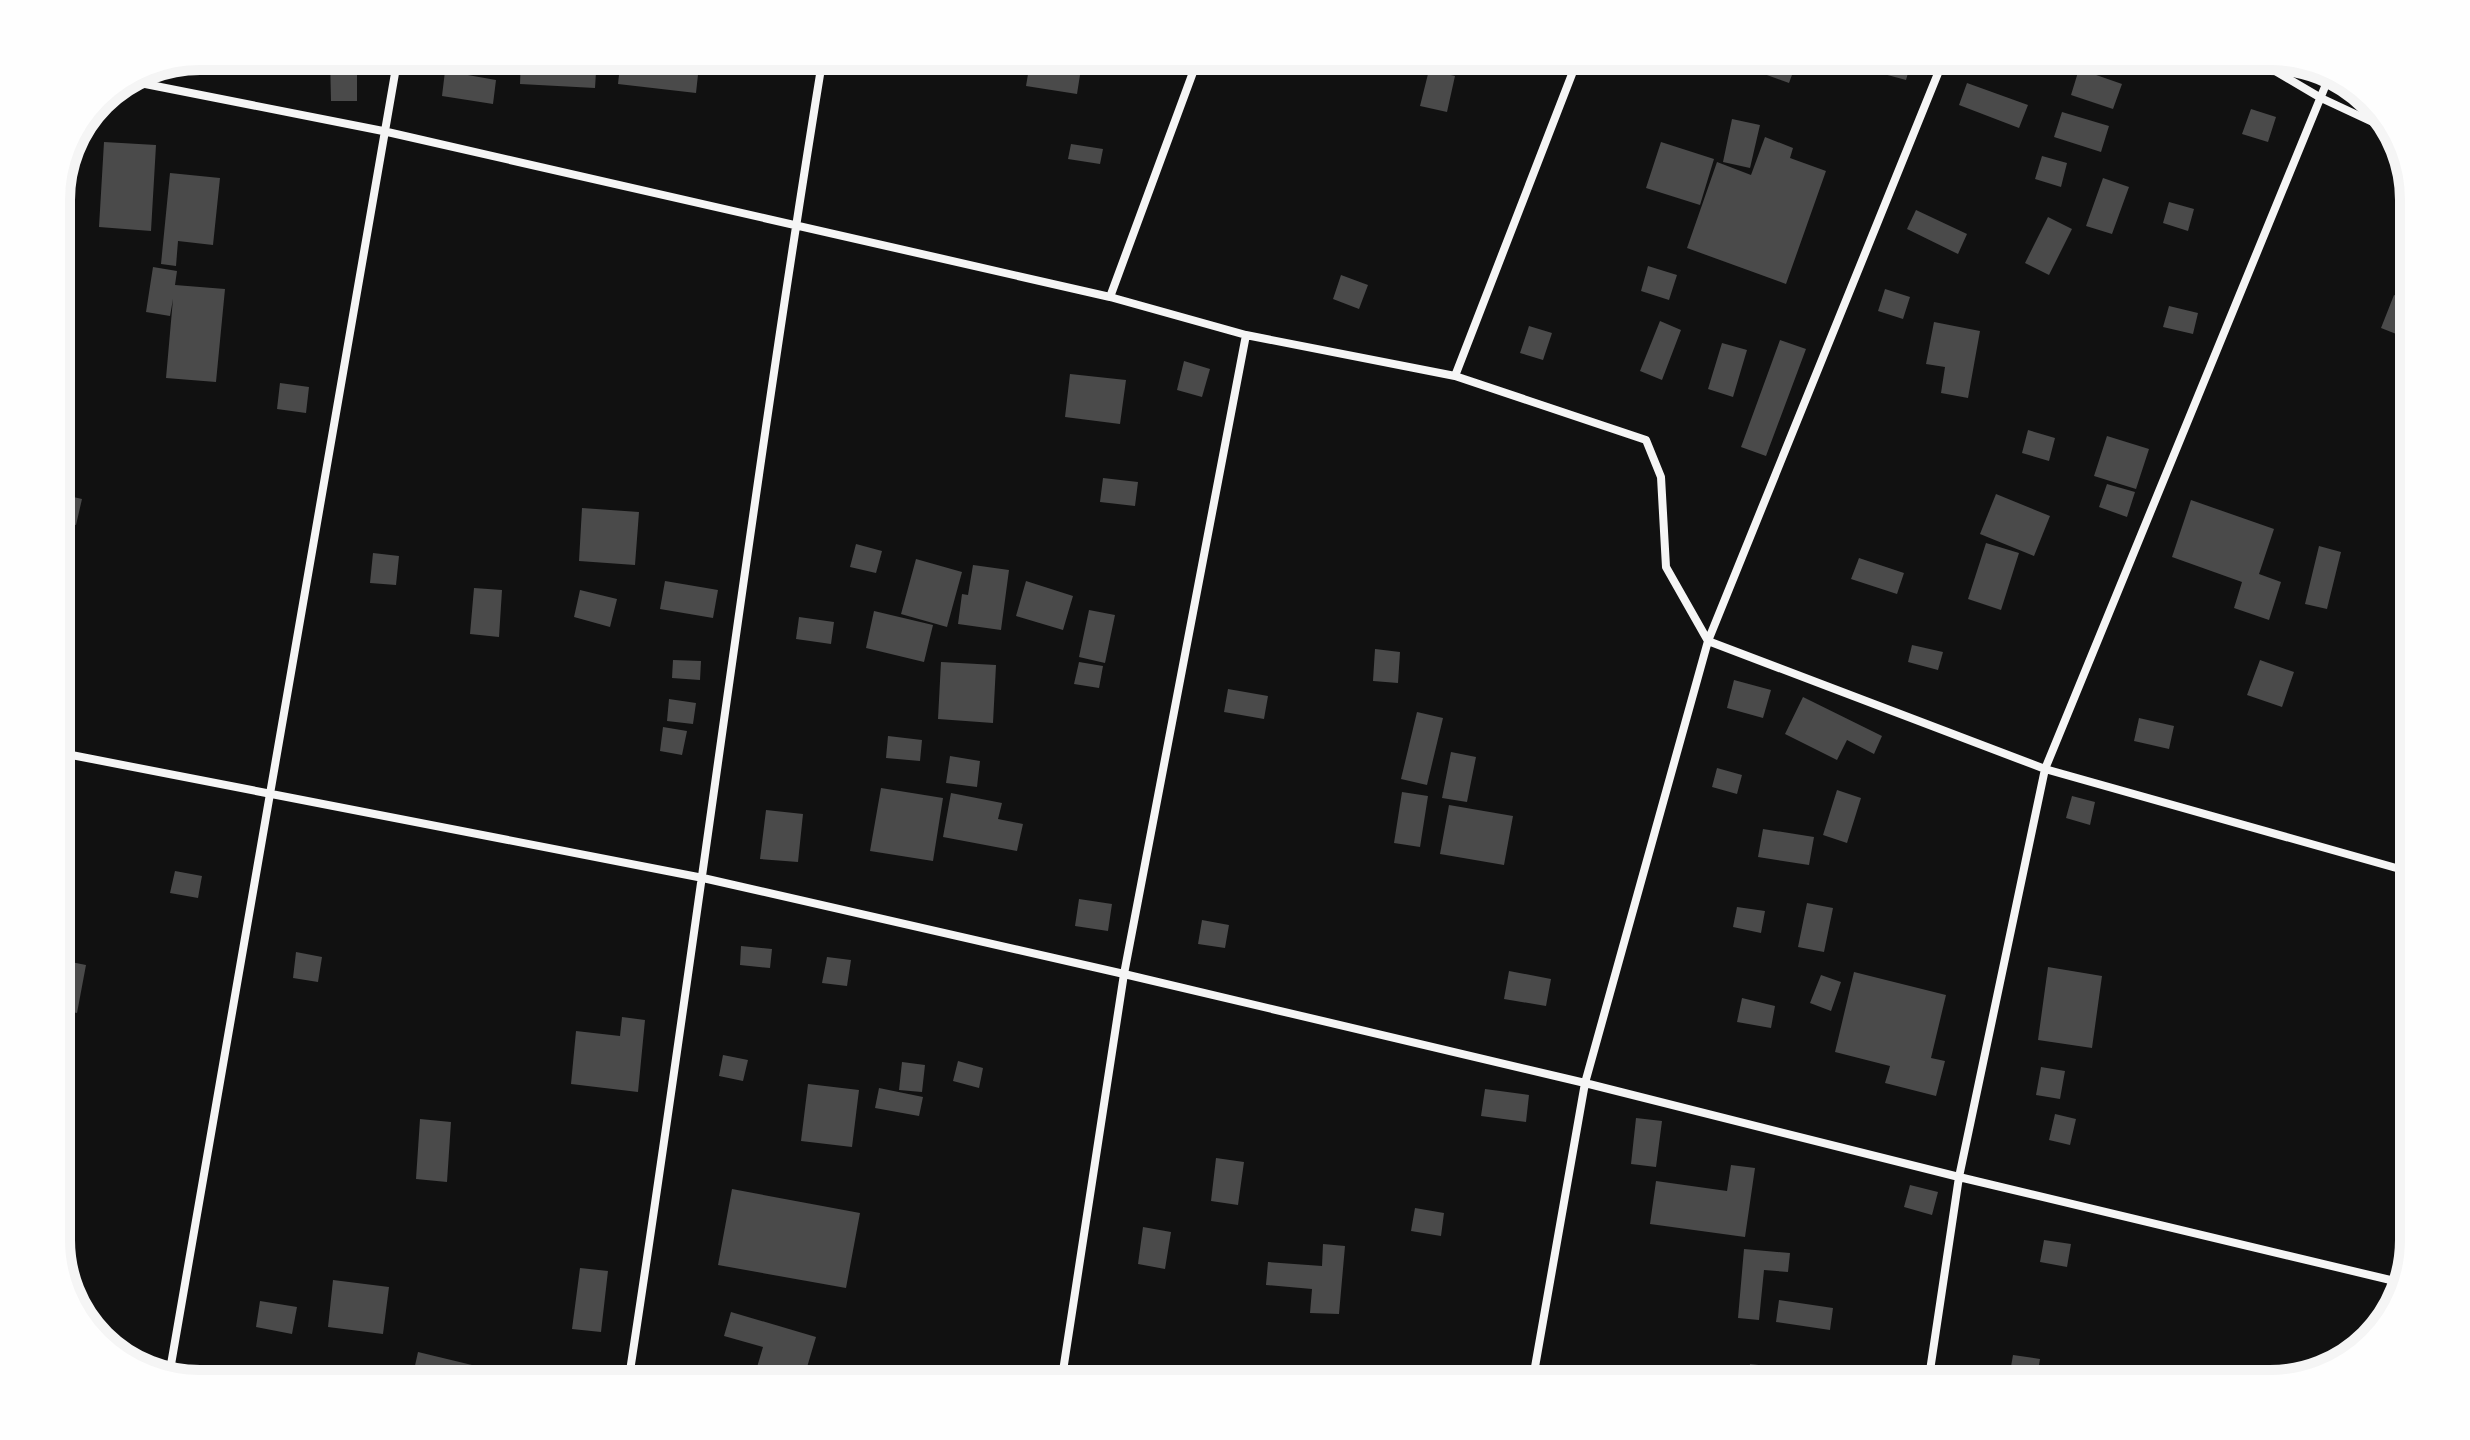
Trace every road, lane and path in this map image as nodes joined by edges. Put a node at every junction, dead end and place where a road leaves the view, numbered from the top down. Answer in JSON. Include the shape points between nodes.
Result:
{"nodes":[{"id":1,"x":395,"y":70,"type":"edge"},
{"id":2,"x":821,"y":70,"type":"edge"},
{"id":3,"x":1194,"y":70,"type":"edge"},
{"id":4,"x":1574,"y":70,"type":"edge"},
{"id":5,"x":1939,"y":70,"type":"edge"},
{"id":6,"x":2274,"y":70,"type":"edge"},
{"id":7,"x":2327,"y":83,"type":"edge"},
{"id":8,"x":143,"y":84,"type":"edge"},
{"id":9,"x":2321,"y":98,"type":"junction"},
{"id":10,"x":2374,"y":123,"type":"edge"},
{"id":11,"x":383,"y":131,"type":"junction"},
{"id":12,"x":795,"y":227,"type":"junction"},
{"id":13,"x":1110,"y":297,"type":"junction"},
{"id":14,"x":1246,"y":335,"type":"junction"},
{"id":15,"x":1455,"y":376,"type":"junction"},
{"id":16,"x":1708,"y":641,"type":"junction"},
{"id":17,"x":70,"y":755,"type":"edge"},
{"id":18,"x":2045,"y":769,"type":"junction"},
{"id":19,"x":269,"y":795,"type":"junction"},
{"id":20,"x":2400,"y":869,"type":"edge"},
{"id":21,"x":703,"y":878,"type":"junction"},
{"id":22,"x":1124,"y":974,"type":"junction"},
{"id":23,"x":1585,"y":1083,"type":"junction"},
{"id":24,"x":1959,"y":1177,"type":"junction"},
{"id":25,"x":2393,"y":1281,"type":"edge"},
{"id":26,"x":171,"y":1367,"type":"edge"},
{"id":27,"x":630,"y":1370,"type":"edge"},
{"id":28,"x":1063,"y":1370,"type":"edge"},
{"id":29,"x":1534,"y":1370,"type":"edge"},
{"id":30,"x":1930,"y":1370,"type":"edge"}],
"edges":[{"from":1,"to":11,"type":"street"},
{"from":2,"to":12,"type":"street"},
{"from":3,"to":13,"type":"street"},
{"from":4,"to":15,"type":"street"},
{"from":5,"to":16,"type":"street"},
{"from":6,"to":9,"type":"street"},
{"from":7,"to":9,"type":"street"},
{"from":8,"to":11,"type":"street"},
{"from":9,"to":10,"type":"street"},
{"from":9,"to":18,"type":"street"},
{"from":11,"to":12,"type":"street"},
{"from":11,"to":19,"type":"street"},
{"from":12,"to":13,"type":"street"},
{"from":12,"to":21,"type":"street"},
{"from":13,"to":14,"type":"street"},
{"from":14,"to":15,"type":"street"},
{"from":14,"to":22,"type":"street"},
{"from":15,"to":16,"type":"street","via":[[1646,440],[1661,477],[1666,567]]},
{"from":16,"to":18,"type":"street"},
{"from":16,"to":23,"type":"street"},
{"from":17,"to":19,"type":"street"},
{"from":18,"to":20,"type":"street"},
{"from":18,"to":24,"type":"street"},
{"from":19,"to":21,"type":"street"},
{"from":19,"to":26,"type":"street"},
{"from":21,"to":22,"type":"street"},
{"from":21,"to":27,"type":"street"},
{"from":22,"to":23,"type":"street"},
{"from":22,"to":28,"type":"street"},
{"from":23,"to":24,"type":"street"},
{"from":23,"to":29,"type":"street"},
{"from":24,"to":25,"type":"street"},
{"from":24,"to":30,"type":"street"}]}
